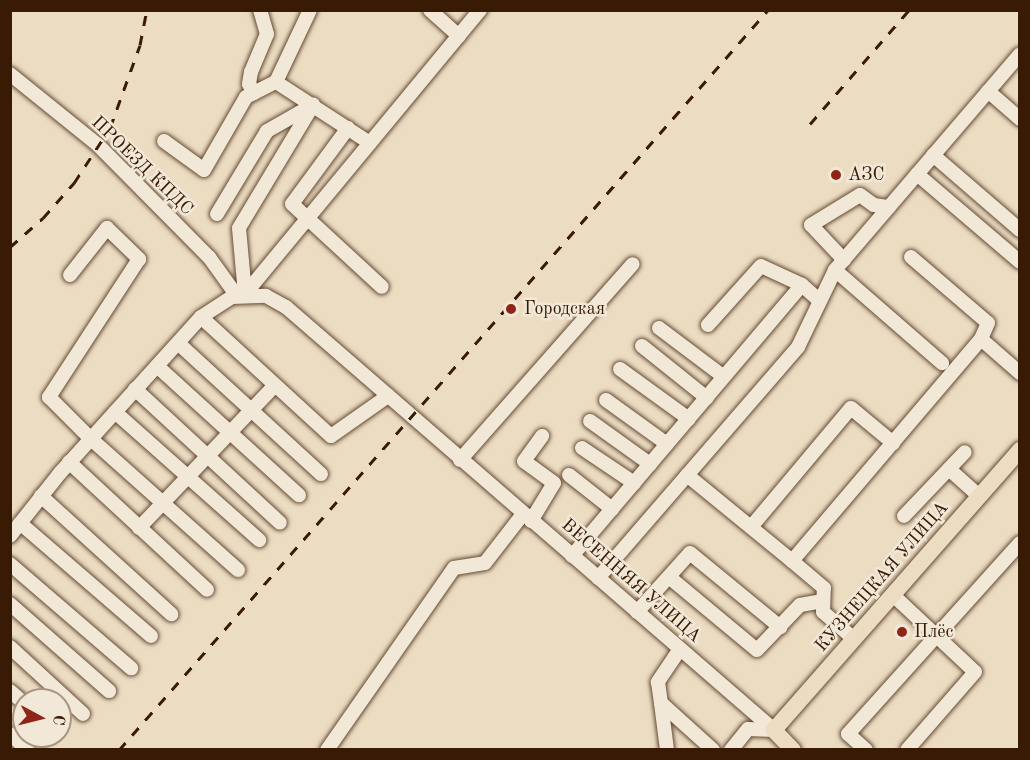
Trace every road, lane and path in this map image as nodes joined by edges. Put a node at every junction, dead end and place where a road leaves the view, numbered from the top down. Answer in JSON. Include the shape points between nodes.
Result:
{"nodes":[{"id":1,"x":260,"y":10,"type":"edge"},
{"id":2,"x":310,"y":10,"type":"edge"},
{"id":3,"x":430,"y":10,"type":"edge"},
{"id":4,"x":480,"y":10,"type":"edge"},
{"id":5,"x":459,"y":36,"type":"junction"},
{"id":6,"x":1020,"y":54,"type":"edge"},
{"id":7,"x":10,"y":74,"type":"edge"},
{"id":8,"x":276,"y":82,"type":"junction"},
{"id":9,"x":987,"y":91,"type":"junction"},
{"id":10,"x":254,"y":93,"type":"junction"},
{"id":11,"x":313,"y":105,"type":"junction"},
{"id":12,"x":1020,"y":119,"type":"edge"},
{"id":13,"x":348,"y":128,"type":"junction"},
{"id":14,"x":164,"y":141,"type":"dead end"},
{"id":15,"x":370,"y":143,"type":"junction"},
{"id":16,"x":933,"y":155,"type":"junction"},
{"id":17,"x":917,"y":174,"type":"junction"},
{"id":18,"x":889,"y":207,"type":"junction"},
{"id":19,"x":217,"y":214,"type":"dead end"},
{"id":20,"x":307,"y":219,"type":"junction"},
{"id":21,"x":1020,"y":230,"type":"edge"},
{"id":22,"x":911,"y":257,"type":"dead end"},
{"id":23,"x":1020,"y":262,"type":"edge"},
{"id":24,"x":633,"y":264,"type":"dead end"},
{"id":25,"x":839,"y":265,"type":"junction"},
{"id":26,"x":70,"y":275,"type":"dead end"},
{"id":27,"x":802,"y":285,"type":"junction"},
{"id":28,"x":382,"y":287,"type":"dead end"},
{"id":29,"x":241,"y":295,"type":"junction"},
{"id":30,"x":820,"y":301,"type":"junction"},
{"id":31,"x":201,"y":318,"type":"junction"},
{"id":32,"x":708,"y":325,"type":"dead end"},
{"id":33,"x":659,"y":327,"type":"dead end"},
{"id":34,"x":981,"y":339,"type":"junction"},
{"id":35,"x":178,"y":343,"type":"junction"},
{"id":36,"x":642,"y":346,"type":"dead end"},
{"id":37,"x":942,"y":363,"type":"dead end"},
{"id":38,"x":157,"y":366,"type":"junction"},
{"id":39,"x":620,"y":369,"type":"dead end"},
{"id":40,"x":1020,"y":373,"type":"edge"},
{"id":41,"x":724,"y":377,"type":"junction"},
{"id":42,"x":275,"y":385,"type":"junction"},
{"id":43,"x":135,"y":390,"type":"junction"},
{"id":44,"x":388,"y":396,"type":"junction"},
{"id":45,"x":707,"y":398,"type":"junction"},
{"id":46,"x":606,"y":400,"type":"dead end"},
{"id":47,"x":251,"y":410,"type":"junction"},
{"id":48,"x":115,"y":411,"type":"junction"},
{"id":49,"x":689,"y":419,"type":"junction"},
{"id":50,"x":590,"y":421,"type":"dead end"},
{"id":51,"x":229,"y":434,"type":"junction"},
{"id":52,"x":542,"y":436,"type":"dead end"},
{"id":53,"x":91,"y":438,"type":"junction"},
{"id":54,"x":893,"y":443,"type":"junction"},
{"id":55,"x":667,"y":444,"type":"junction"},
{"id":56,"x":582,"y":448,"type":"dead end"},
{"id":57,"x":1020,"y":450,"type":"edge"},
{"id":58,"x":965,"y":452,"type":"dead end"},
{"id":59,"x":207,"y":457,"type":"junction"},
{"id":60,"x":460,"y":460,"type":"junction"},
{"id":61,"x":69,"y":462,"type":"junction"},
{"id":62,"x":650,"y":464,"type":"junction"},
{"id":63,"x":949,"y":469,"type":"junction"},
{"id":64,"x":321,"y":474,"type":"dead end"},
{"id":65,"x":687,"y":475,"type":"junction"},
{"id":66,"x":189,"y":476,"type":"junction"},
{"id":67,"x":569,"y":476,"type":"dead end"},
{"id":68,"x":634,"y":483,"type":"junction"},
{"id":69,"x":299,"y":495,"type":"dead end"},
{"id":70,"x":41,"y":496,"type":"junction"},
{"id":71,"x":979,"y":496,"type":"junction"},
{"id":72,"x":164,"y":502,"type":"junction"},
{"id":73,"x":612,"y":509,"type":"junction"},
{"id":74,"x":904,"y":516,"type":"dead end"},
{"id":75,"x":527,"y":517,"type":"junction"},
{"id":76,"x":280,"y":523,"type":"dead end"},
{"id":77,"x":20,"y":524,"type":"junction"},
{"id":78,"x":751,"y":527,"type":"junction"},
{"id":79,"x":139,"y":528,"type":"junction"},
{"id":80,"x":10,"y":536,"type":"edge"},
{"id":81,"x":259,"y":540,"type":"dead end"},
{"id":82,"x":1020,"y":543,"type":"edge"},
{"id":83,"x":572,"y":556,"type":"junction"},
{"id":84,"x":792,"y":561,"type":"junction"},
{"id":85,"x":10,"y":564,"type":"edge"},
{"id":86,"x":238,"y":570,"type":"dead end"},
{"id":87,"x":669,"y":576,"type":"junction"},
{"id":88,"x":598,"y":578,"type":"junction"},
{"id":89,"x":207,"y":590,"type":"dead end"},
{"id":90,"x":893,"y":595,"type":"junction"},
{"id":91,"x":824,"y":601,"type":"junction"},
{"id":92,"x":10,"y":604,"type":"edge"},
{"id":93,"x":637,"y":612,"type":"junction"},
{"id":94,"x":171,"y":614,"type":"dead end"},
{"id":95,"x":780,"y":627,"type":"junction"},
{"id":96,"x":936,"y":635,"type":"junction"},
{"id":97,"x":151,"y":636,"type":"dead end"},
{"id":98,"x":854,"y":639,"type":"junction"},
{"id":99,"x":10,"y":647,"type":"edge"},
{"id":100,"x":680,"y":649,"type":"junction"},
{"id":101,"x":131,"y":668,"type":"dead end"},
{"id":102,"x":109,"y":691,"type":"dead end"},
{"id":103,"x":661,"y":703,"type":"junction"},
{"id":104,"x":83,"y":714,"type":"dead end"},
{"id":105,"x":774,"y":730,"type":"junction"},
{"id":106,"x":10,"y":734,"type":"edge"},
{"id":107,"x":707,"y":749,"type":"edge"},
{"id":108,"x":28,"y":750,"type":"edge"},
{"id":109,"x":327,"y":750,"type":"edge"},
{"id":110,"x":668,"y":750,"type":"edge"},
{"id":111,"x":731,"y":750,"type":"edge"},
{"id":112,"x":793,"y":750,"type":"edge"},
{"id":113,"x":866,"y":750,"type":"edge"},
{"id":114,"x":907,"y":750,"type":"edge"}],
"edges":[{"from":1,"to":10,"type":"street","via":[[267,34],[251,72],[249,84]]},
{"from":2,"to":8,"type":"street"},
{"from":3,"to":5,"type":"street"},
{"from":4,"to":5,"type":"street"},
{"from":5,"to":15,"type":"street"},
{"from":6,"to":9,"type":"street"},
{"from":7,"to":29,"type":"street","name":"ПРОЕЗД КПДС","via":[[98,145]]},
{"from":8,"to":10,"type":"street"},
{"from":8,"to":11,"type":"street"},
{"from":9,"to":12,"type":"street"},
{"from":9,"to":16,"type":"street"},
{"from":10,"to":14,"type":"street","via":[[246,97],[204,170]]},
{"from":11,"to":13,"type":"street"},
{"from":11,"to":19,"type":"street","via":[[267,131]]},
{"from":11,"to":29,"type":"street","via":[[239,228]]},
{"from":13,"to":15,"type":"street"},
{"from":13,"to":20,"type":"street","via":[[292,204]]},
{"from":15,"to":20,"type":"street"},
{"from":16,"to":17,"type":"street"},
{"from":16,"to":21,"type":"street"},
{"from":17,"to":18,"type":"street"},
{"from":17,"to":23,"type":"street"},
{"from":18,"to":25,"type":"street"},
{"from":18,"to":25,"type":"street","via":[[874,205],[860,195],[811,225]]},
{"from":20,"to":28,"type":"street"},
{"from":20,"to":29,"type":"street"},
{"from":22,"to":34,"type":"street","via":[[988,324]]},
{"from":24,"to":60,"type":"street"},
{"from":25,"to":30,"type":"street"},
{"from":25,"to":37,"type":"street"},
{"from":26,"to":53,"type":"street","via":[[107,228],[139,259],[49,396]]},
{"from":27,"to":30,"type":"street"},
{"from":27,"to":32,"type":"street","via":[[761,266]]},
{"from":27,"to":41,"type":"street"},
{"from":29,"to":31,"type":"street"},
{"from":29,"to":44,"type":"street","name":"ВЕСЕННЯЯ УЛИЦА","via":[[266,296],[286,307]]},
{"from":30,"to":65,"type":"street","via":[[798,347]]},
{"from":31,"to":35,"type":"street"},
{"from":31,"to":42,"type":"street"},
{"from":33,"to":41,"type":"street"},
{"from":34,"to":40,"type":"street"},
{"from":34,"to":54,"type":"street"},
{"from":35,"to":38,"type":"street"},
{"from":35,"to":47,"type":"street"},
{"from":36,"to":45,"type":"street"},
{"from":38,"to":43,"type":"street"},
{"from":38,"to":51,"type":"street"},
{"from":39,"to":49,"type":"street"},
{"from":41,"to":45,"type":"street"},
{"from":42,"to":44,"type":"street","via":[[331,436]]},
{"from":42,"to":47,"type":"street"},
{"from":43,"to":48,"type":"street"},
{"from":43,"to":59,"type":"street"},
{"from":44,"to":60,"type":"street","name":"ВЕСЕННЯЯ УЛИЦА"},
{"from":45,"to":49,"type":"street"},
{"from":46,"to":55,"type":"street"},
{"from":47,"to":51,"type":"street"},
{"from":47,"to":64,"type":"street"},
{"from":48,"to":53,"type":"street"},
{"from":48,"to":66,"type":"street"},
{"from":49,"to":55,"type":"street"},
{"from":50,"to":62,"type":"street"},
{"from":51,"to":59,"type":"street"},
{"from":51,"to":69,"type":"street"},
{"from":52,"to":75,"type":"street","via":[[525,461],[554,483]]},
{"from":53,"to":61,"type":"street"},
{"from":53,"to":72,"type":"street"},
{"from":54,"to":78,"type":"street","via":[[851,408]]},
{"from":54,"to":84,"type":"street"},
{"from":55,"to":62,"type":"street"},
{"from":56,"to":68,"type":"street"},
{"from":57,"to":71,"type":"main road","name":"КУЗНЕЦКАЯ УЛИЦА"},
{"from":58,"to":63,"type":"street"},
{"from":59,"to":66,"type":"street"},
{"from":59,"to":76,"type":"street"},
{"from":60,"to":75,"type":"street","name":"ВЕСЕННЯЯ УЛИЦА"},
{"from":61,"to":70,"type":"street"},
{"from":61,"to":79,"type":"street"},
{"from":62,"to":68,"type":"street"},
{"from":63,"to":71,"type":"street"},
{"from":63,"to":74,"type":"street"},
{"from":65,"to":78,"type":"street"},
{"from":65,"to":88,"type":"street"},
{"from":66,"to":72,"type":"street"},
{"from":66,"to":81,"type":"street"},
{"from":67,"to":73,"type":"street"},
{"from":68,"to":73,"type":"street"},
{"from":70,"to":77,"type":"street"},
{"from":70,"to":94,"type":"street"},
{"from":71,"to":90,"type":"main road","name":"КУЗНЕЦКАЯ УЛИЦА"},
{"from":72,"to":79,"type":"street"},
{"from":72,"to":86,"type":"street"},
{"from":73,"to":83,"type":"street"},
{"from":75,"to":83,"type":"street","name":"ВЕСЕННЯЯ УЛИЦА"},
{"from":75,"to":109,"type":"street","via":[[485,563],[454,568]]},
{"from":77,"to":80,"type":"street"},
{"from":77,"to":97,"type":"street"},
{"from":78,"to":84,"type":"street"},
{"from":79,"to":89,"type":"street"},
{"from":82,"to":96,"type":"street"},
{"from":83,"to":88,"type":"street","name":"ВЕСЕННЯЯ УЛИЦА"},
{"from":84,"to":91,"type":"street","via":[[824,588]]},
{"from":85,"to":101,"type":"street"},
{"from":87,"to":93,"type":"street"},
{"from":87,"to":95,"type":"street","via":[[757,650]]},
{"from":87,"to":95,"type":"street","via":[[690,553]]},
{"from":88,"to":93,"type":"street","name":"ВЕСЕННЯЯ УЛИЦА"},
{"from":90,"to":96,"type":"street"},
{"from":90,"to":98,"type":"main road","name":"КУЗНЕЦКАЯ УЛИЦА"},
{"from":91,"to":95,"type":"street","via":[[800,605]]},
{"from":91,"to":98,"type":"street","via":[[823,612]]},
{"from":92,"to":102,"type":"street"},
{"from":93,"to":100,"type":"street","name":"ВЕСЕННЯЯ УЛИЦА"},
{"from":96,"to":113,"type":"street","via":[[848,734]]},
{"from":96,"to":114,"type":"street","via":[[975,672]]},
{"from":98,"to":105,"type":"main road","name":"КУЗНЕЦКАЯ УЛИЦА"},
{"from":99,"to":104,"type":"street"},
{"from":100,"to":103,"type":"street","via":[[658,682]]},
{"from":100,"to":105,"type":"street","name":"ВЕСЕННЯЯ УЛИЦА"},
{"from":103,"to":107,"type":"street"},
{"from":103,"to":110,"type":"street"},
{"from":105,"to":111,"type":"street","via":[[748,729]]},
{"from":105,"to":112,"type":"main road","name":"ВЕСЕННЯЯ УЛИЦА"},
{"from":106,"to":108,"type":"street"}]}
